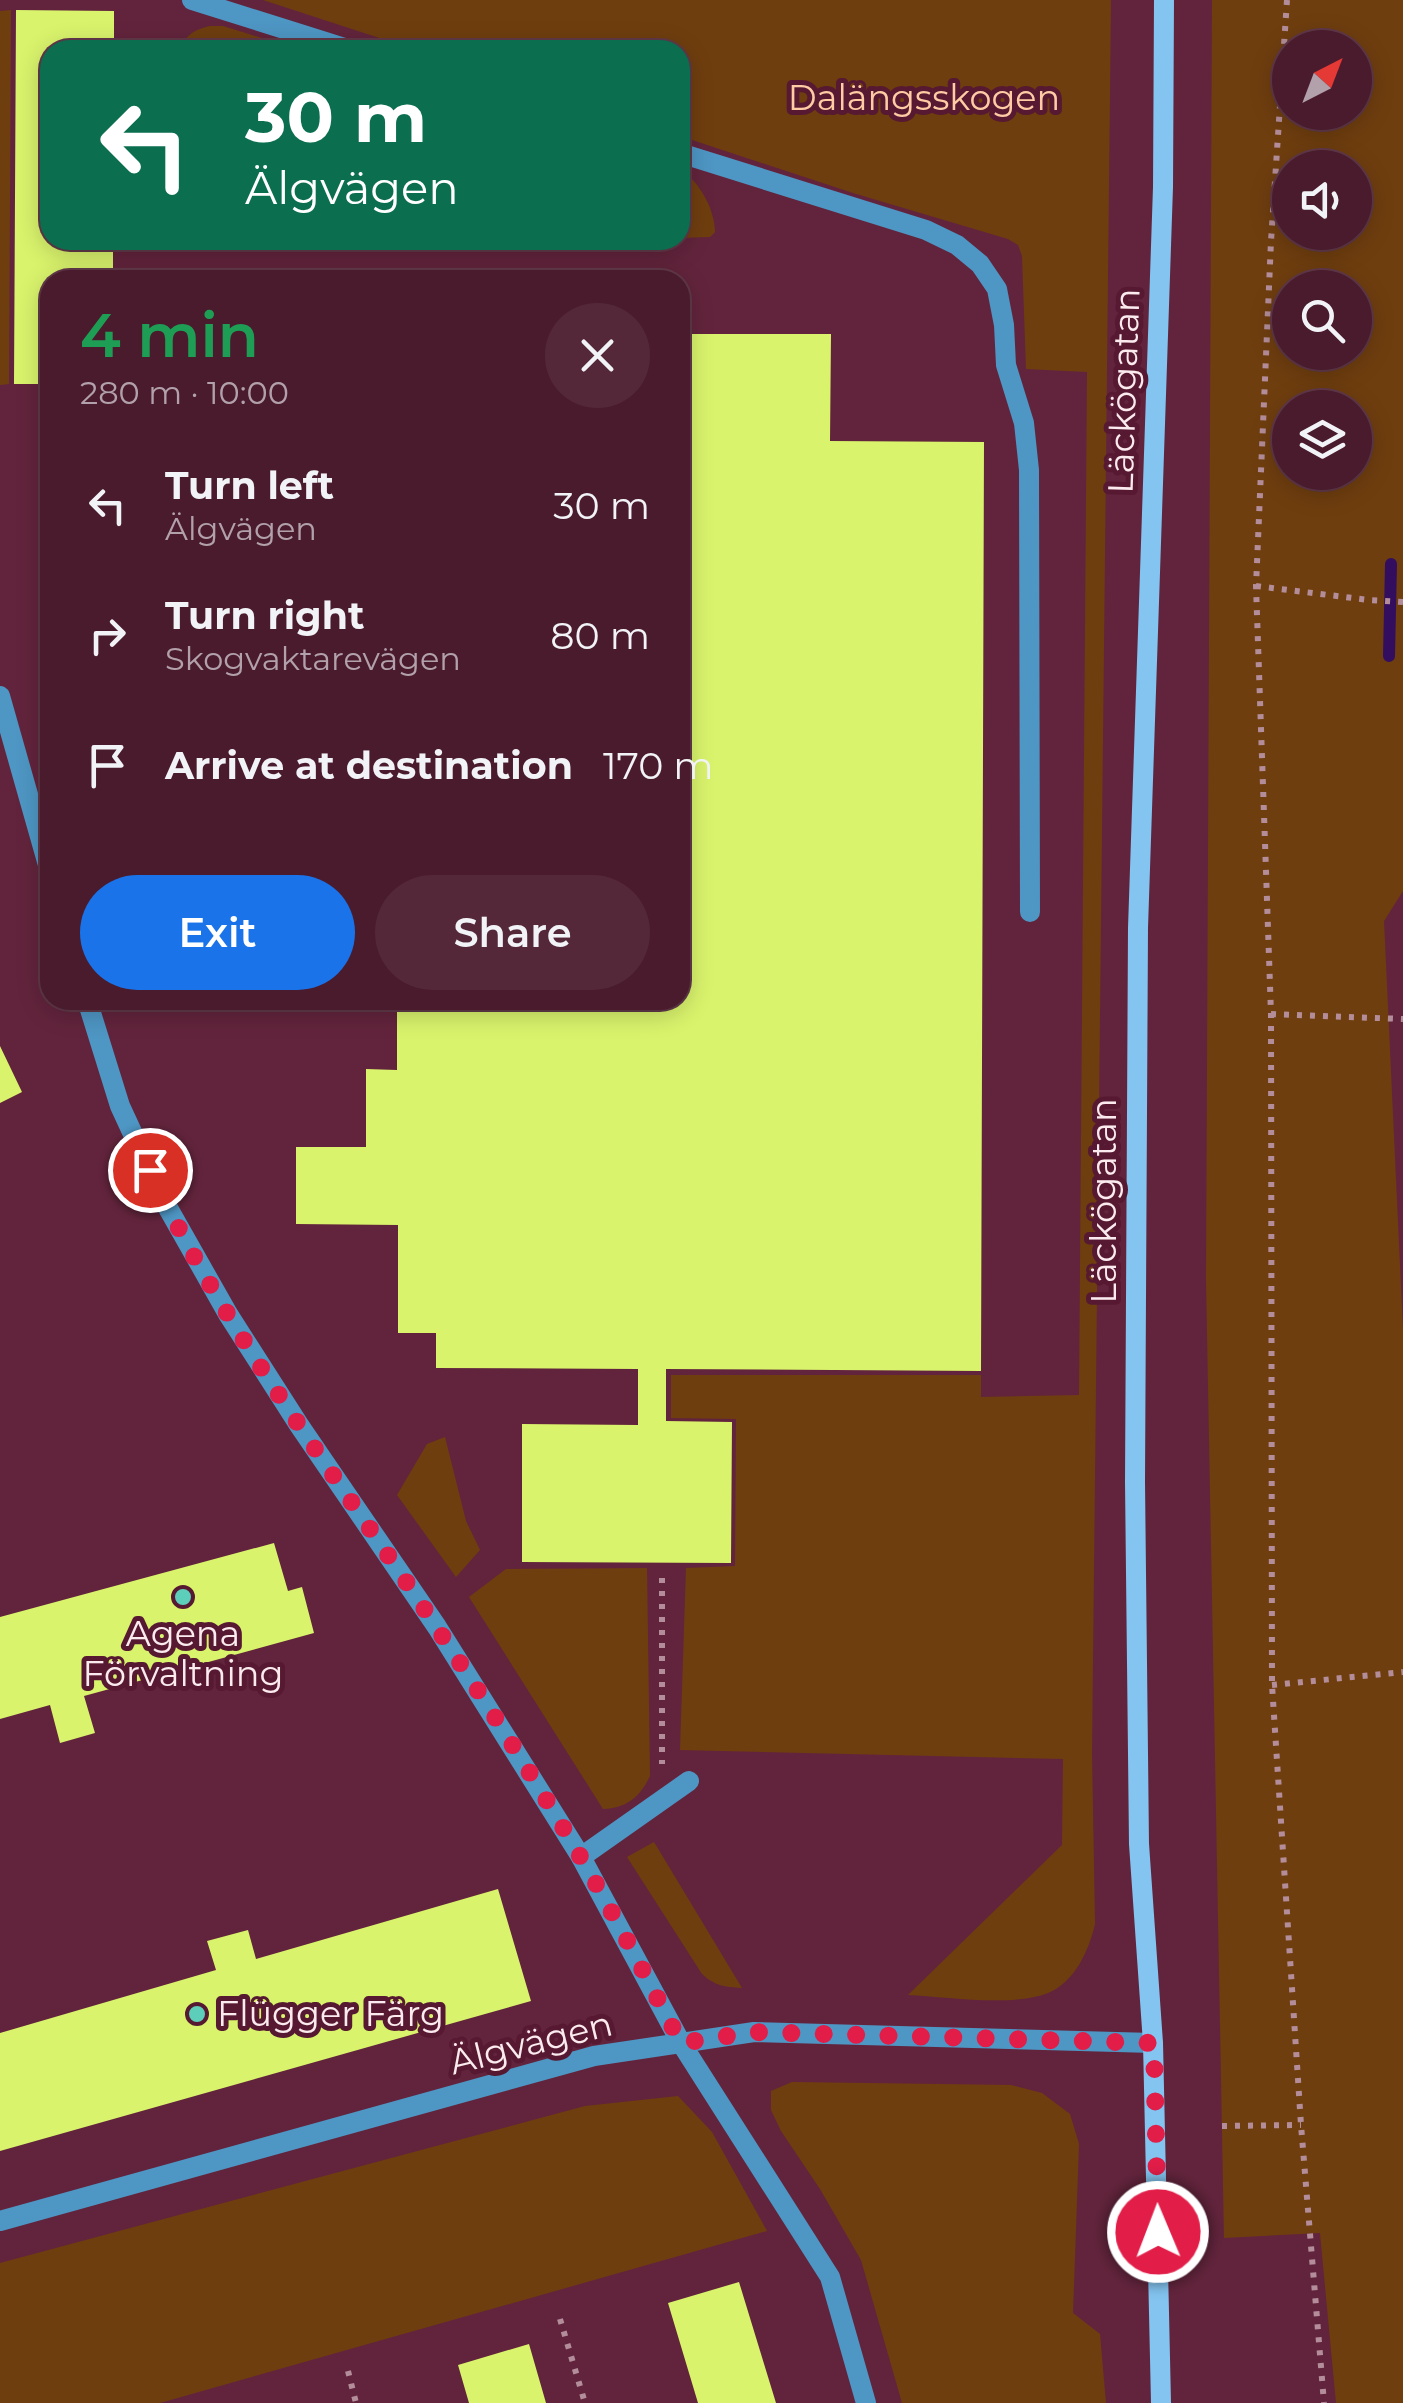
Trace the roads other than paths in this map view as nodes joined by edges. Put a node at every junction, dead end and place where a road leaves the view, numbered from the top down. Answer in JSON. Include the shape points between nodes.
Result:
{"nodes":[{"id":1,"x":192,"y":0,"type":"edge"},
{"id":2,"x":1164,"y":0,"type":"edge"},
{"id":3,"x":319,"y":40,"type":"edge"},
{"id":4,"x":690,"y":156,"type":"edge"},
{"id":5,"x":0,"y":696,"type":"edge"},
{"id":6,"x":40,"y":837,"type":"edge"},
{"id":7,"x":1030,"y":912,"type":"dead end"},
{"id":8,"x":89,"y":1010,"type":"edge"},
{"id":9,"x":688,"y":1781,"type":"dead end"},
{"id":10,"x":580,"y":1857,"type":"junction"},
{"id":11,"x":681,"y":2043,"type":"junction"},
{"id":12,"x":1154,"y":2043,"type":"junction"},
{"id":13,"x":0,"y":2222,"type":"edge"},
{"id":14,"x":866,"y":2403,"type":"edge"},
{"id":15,"x":1161,"y":2403,"type":"edge"}],
"edges":[{"from":1,"to":3,"type":"street"},
{"from":2,"to":12,"type":"main road","name":"Läckögatan","via":[[1138,928],[1135,1482],[1139,1844]]},
{"from":4,"to":7,"type":"street","via":[[926,230],[957,244],[997,289],[1006,365],[1029,458]]},
{"from":5,"to":6,"type":"street"},
{"from":8,"to":10,"type":"street","via":[[120,1106],[228,1314],[437,1627]]},
{"from":9,"to":10,"type":"street"},
{"from":10,"to":11,"type":"street"},
{"from":11,"to":12,"type":"street","name":"Älgvägen","via":[[754,2032]]},
{"from":11,"to":13,"type":"street","name":"Älgvägen","via":[[594,2056]]},
{"from":11,"to":14,"type":"street","via":[[830,2277]]},
{"from":12,"to":15,"type":"main road","name":"Läckögatan"}]}
